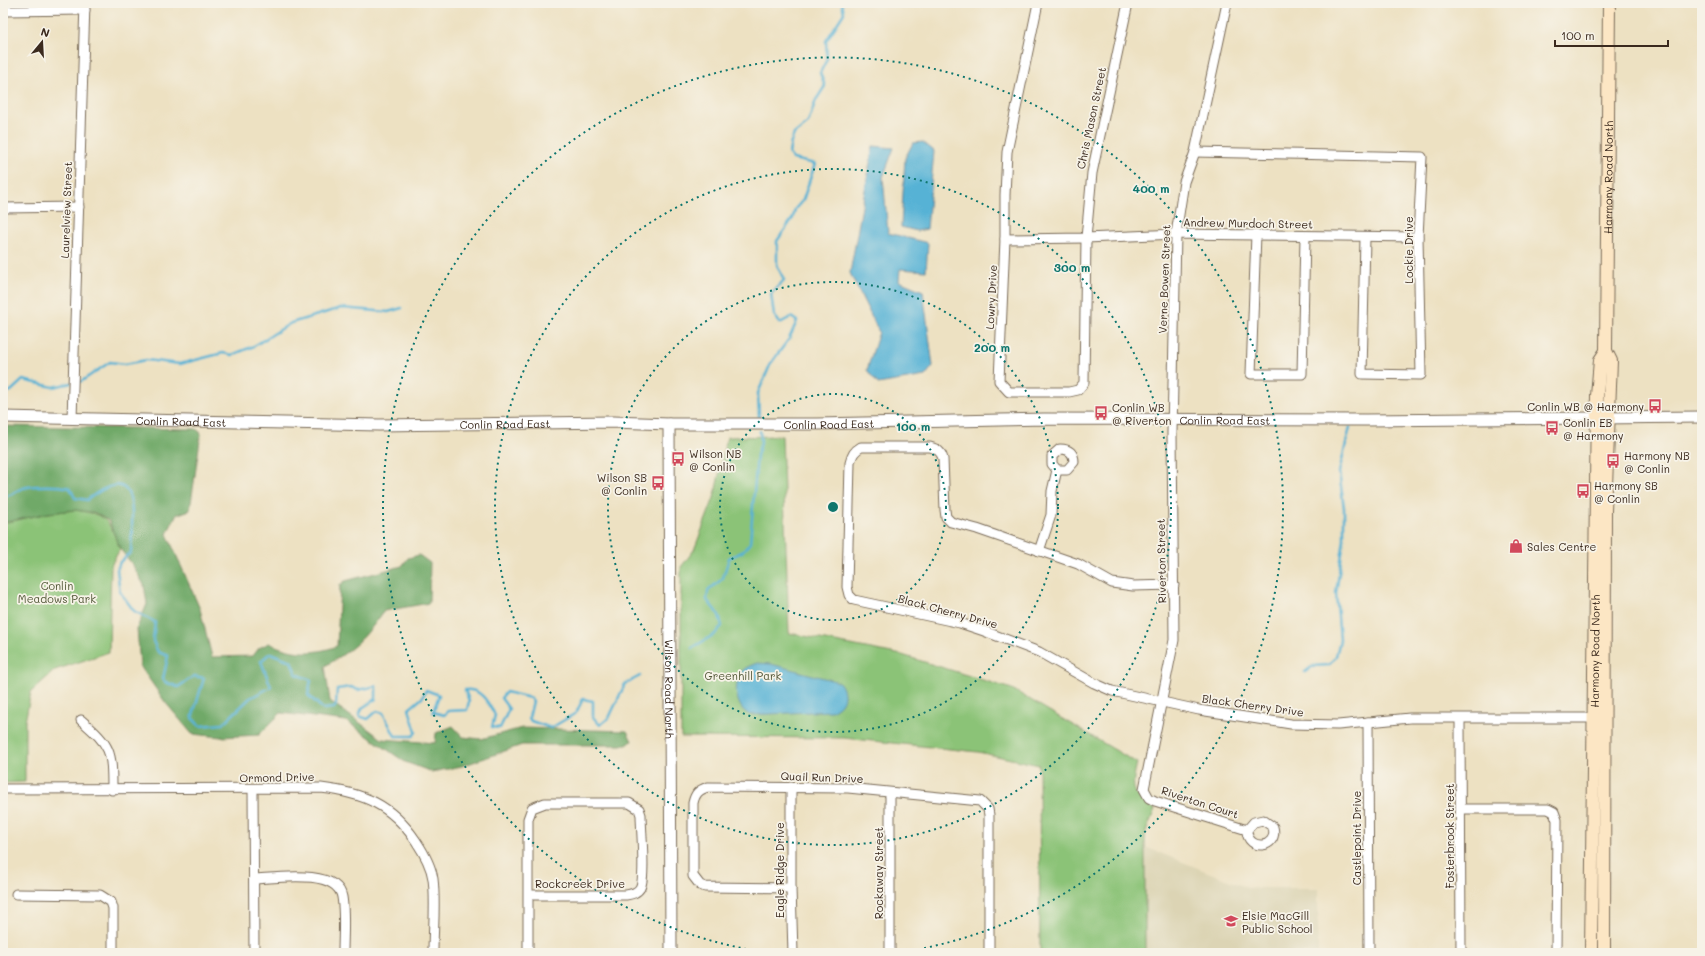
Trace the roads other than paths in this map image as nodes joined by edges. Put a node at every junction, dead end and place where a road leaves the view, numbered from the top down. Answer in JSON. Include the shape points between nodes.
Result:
{"nodes":[{"id":1,"x":1038,"y":3,"type":"edge"},
{"id":2,"x":1128,"y":3,"type":"edge"},
{"id":3,"x":1227,"y":3,"type":"edge"},
{"id":4,"x":1609,"y":3,"type":"edge"},
{"id":5,"x":85,"y":6,"type":"edge"},
{"id":6,"x":3,"y":11,"type":"edge"},
{"id":7,"x":1195,"y":152,"type":"junction"},
{"id":8,"x":79,"y":207,"type":"junction"},
{"id":9,"x":3,"y":208,"type":"edge"},
{"id":10,"x":1176,"y":234,"type":"junction"},
{"id":11,"x":1256,"y":234,"type":"junction"},
{"id":12,"x":1305,"y":236,"type":"junction"},
{"id":13,"x":1418,"y":237,"type":"junction"},
{"id":14,"x":1086,"y":238,"type":"junction"},
{"id":15,"x":1365,"y":238,"type":"junction"},
{"id":16,"x":1005,"y":239,"type":"junction"},
{"id":17,"x":3,"y":417,"type":"edge"},
{"id":18,"x":1603,"y":417,"type":"junction"},
{"id":19,"x":1702,"y":417,"type":"edge"},
{"id":20,"x":1172,"y":418,"type":"junction"},
{"id":21,"x":72,"y":419,"type":"junction"},
{"id":22,"x":669,"y":424,"type":"junction"},
{"id":23,"x":1057,"y":470,"type":"dead end"},
{"id":24,"x":1040,"y":551,"type":"junction"},
{"id":25,"x":1174,"y":585,"type":"junction"},
{"id":26,"x":1162,"y":702,"type":"junction"},
{"id":27,"x":1593,"y":718,"type":"junction"},
{"id":28,"x":1460,"y":719,"type":"junction"},
{"id":29,"x":81,"y":720,"type":"dead end"},
{"id":30,"x":1368,"y":722,"type":"junction"},
{"id":31,"x":791,"y":787,"type":"junction"},
{"id":32,"x":3,"y":789,"type":"edge"},
{"id":33,"x":112,"y":790,"type":"junction"},
{"id":34,"x":253,"y":790,"type":"junction"},
{"id":35,"x":890,"y":792,"type":"junction"},
{"id":36,"x":1461,"y":809,"type":"junction"},
{"id":37,"x":1247,"y":830,"type":"dead end"},
{"id":38,"x":254,"y":879,"type":"junction"},
{"id":39,"x":790,"y":888,"type":"junction"},
{"id":40,"x":16,"y":894,"type":"dead end"},
{"id":41,"x":528,"y":895,"type":"junction"},
{"id":42,"x":113,"y":953,"type":"edge"},
{"id":43,"x":254,"y":953,"type":"edge"},
{"id":44,"x":343,"y":953,"type":"edge"},
{"id":45,"x":433,"y":953,"type":"edge"},
{"id":46,"x":528,"y":953,"type":"edge"},
{"id":47,"x":670,"y":953,"type":"edge"},
{"id":48,"x":793,"y":953,"type":"edge"},
{"id":49,"x":890,"y":953,"type":"edge"},
{"id":50,"x":989,"y":953,"type":"edge"},
{"id":51,"x":1369,"y":953,"type":"edge"},
{"id":52,"x":1461,"y":953,"type":"edge"},
{"id":53,"x":1556,"y":953,"type":"edge"},
{"id":54,"x":1591,"y":953,"type":"edge"},
{"id":55,"x":1604,"y":953,"type":"edge"}],
"edges":[{"from":1,"to":16,"type":"street","name":"Lowry Drive","via":[[1007,152]]},
{"from":2,"to":14,"type":"street","name":"Chris Mason Street","via":[[1094,159]]},
{"from":3,"to":7,"type":"street","name":"Verne Bowen Street"},
{"from":4,"to":18,"type":"main road","name":"Harmony Road North","via":[[1606,351],[1610,361]]},
{"from":5,"to":6,"type":"street"},
{"from":5,"to":8,"type":"street","name":"Laurelview Street"},
{"from":7,"to":10,"type":"street","name":"Verne Bowen Street","via":[[1184,182]]},
{"from":7,"to":13,"type":"street","name":"Lockie Drive","via":[[1422,157]]},
{"from":8,"to":9,"type":"street"},
{"from":8,"to":21,"type":"street","name":"Laurelview Street"},
{"from":10,"to":11,"type":"street","name":"Andrew Murdoch Street"},
{"from":10,"to":14,"type":"street","name":"Andrew Murdoch Street"},
{"from":10,"to":20,"type":"street","name":"Verne Bowen Street"},
{"from":11,"to":12,"type":"street","name":"Andrew Murdoch Street"},
{"from":11,"to":12,"type":"street","via":[[1251,374],[1302,374]]},
{"from":12,"to":15,"type":"street","name":"Andrew Murdoch Street"},
{"from":13,"to":15,"type":"street","name":"Andrew Murdoch Street"},
{"from":13,"to":15,"type":"street","name":"Lockie Drive","via":[[1421,375],[1362,374]]},
{"from":14,"to":16,"type":"street","name":"Andrew Murdoch Street"},
{"from":14,"to":16,"type":"street","name":"Lowry Drive","via":[[1084,383],[1078,390],[1069,392],[1009,392],[998,382]]},
{"from":17,"to":21,"type":"street","name":"Conlin Road East"},
{"from":18,"to":19,"type":"street","name":"Conlin Road East"},
{"from":18,"to":20,"type":"street","name":"Conlin Road East","via":[[1366,420]]},
{"from":18,"to":27,"type":"main road","name":"Harmony Road North"},
{"from":18,"to":55,"type":"main road","name":"Harmony Road North"},
{"from":20,"to":22,"type":"street","name":"Conlin Road East"},
{"from":20,"to":25,"type":"street","name":"Riverton Street"},
{"from":21,"to":22,"type":"street","name":"Conlin Road East","via":[[379,425],[614,422]]},
{"from":22,"to":47,"type":"street","name":"Wilson Road North"},
{"from":23,"to":24,"type":"street","via":[[1052,491],[1052,515]]},
{"from":24,"to":25,"type":"street","name":"Black Cherry Drive","via":[[1078,564],[1112,583],[1133,586]]},
{"from":24,"to":26,"type":"street","name":"Black Cherry Drive","via":[[950,522],[945,510],[943,459],[936,449],[861,447],[852,456],[847,587],[849,595],[854,600],[984,631],[1039,652],[1112,691]]},
{"from":25,"to":26,"type":"street","name":"Riverton Street","via":[[1174,640]]},
{"from":26,"to":30,"type":"street","name":"Black Cherry Drive","via":[[1291,724],[1338,725]]},
{"from":26,"to":37,"type":"street","name":"Riverton Court","via":[[1144,784],[1146,794],[1155,801]]},
{"from":27,"to":28,"type":"street","name":"Black Cherry Drive"},
{"from":27,"to":54,"type":"main road","name":"Harmony Road North"},
{"from":28,"to":30,"type":"street","name":"Black Cherry Drive","via":[[1410,718]]},
{"from":28,"to":36,"type":"street","name":"Fosterbrook Street"},
{"from":29,"to":33,"type":"street","via":[[101,737],[110,751]]},
{"from":30,"to":51,"type":"street","name":"Castlepoint Drive"},
{"from":31,"to":35,"type":"street","name":"Quail Run Drive"},
{"from":31,"to":39,"type":"street","name":"Eagle Ridge Drive"},
{"from":31,"to":39,"type":"street","name":"Quail Run Drive","via":[[708,787],[700,789],[693,803],[693,876],[700,885]]},
{"from":32,"to":33,"type":"street","name":"Ormond Drive"},
{"from":33,"to":34,"type":"street","name":"Ormond Drive"},
{"from":34,"to":38,"type":"street"},
{"from":34,"to":45,"type":"street","name":"Ormond Drive","via":[[341,790],[368,798],[392,812],[406,827],[429,862],[433,879]]},
{"from":35,"to":49,"type":"street","name":"Rockaway Street"},
{"from":35,"to":50,"type":"street","name":"Quail Run Drive","via":[[980,801],[988,809]]},
{"from":36,"to":52,"type":"street","name":"Fosterbrook Street"},
{"from":36,"to":53,"type":"street","via":[[1548,809],[1554,812],[1557,820]]},
{"from":38,"to":43,"type":"street"},
{"from":38,"to":44,"type":"street","via":[[318,877],[333,883],[342,895]]},
{"from":39,"to":48,"type":"street","name":"Eagle Ridge Drive"},
{"from":40,"to":42,"type":"street","via":[[106,898],[113,908]]},
{"from":41,"to":41,"type":"street","name":"Rockcreek Drive","via":[[626,895],[638,890],[642,879],[639,809],[629,803],[545,803],[532,808],[528,819]]},
{"from":41,"to":46,"type":"street","name":"Rockcreek Drive"}]}
